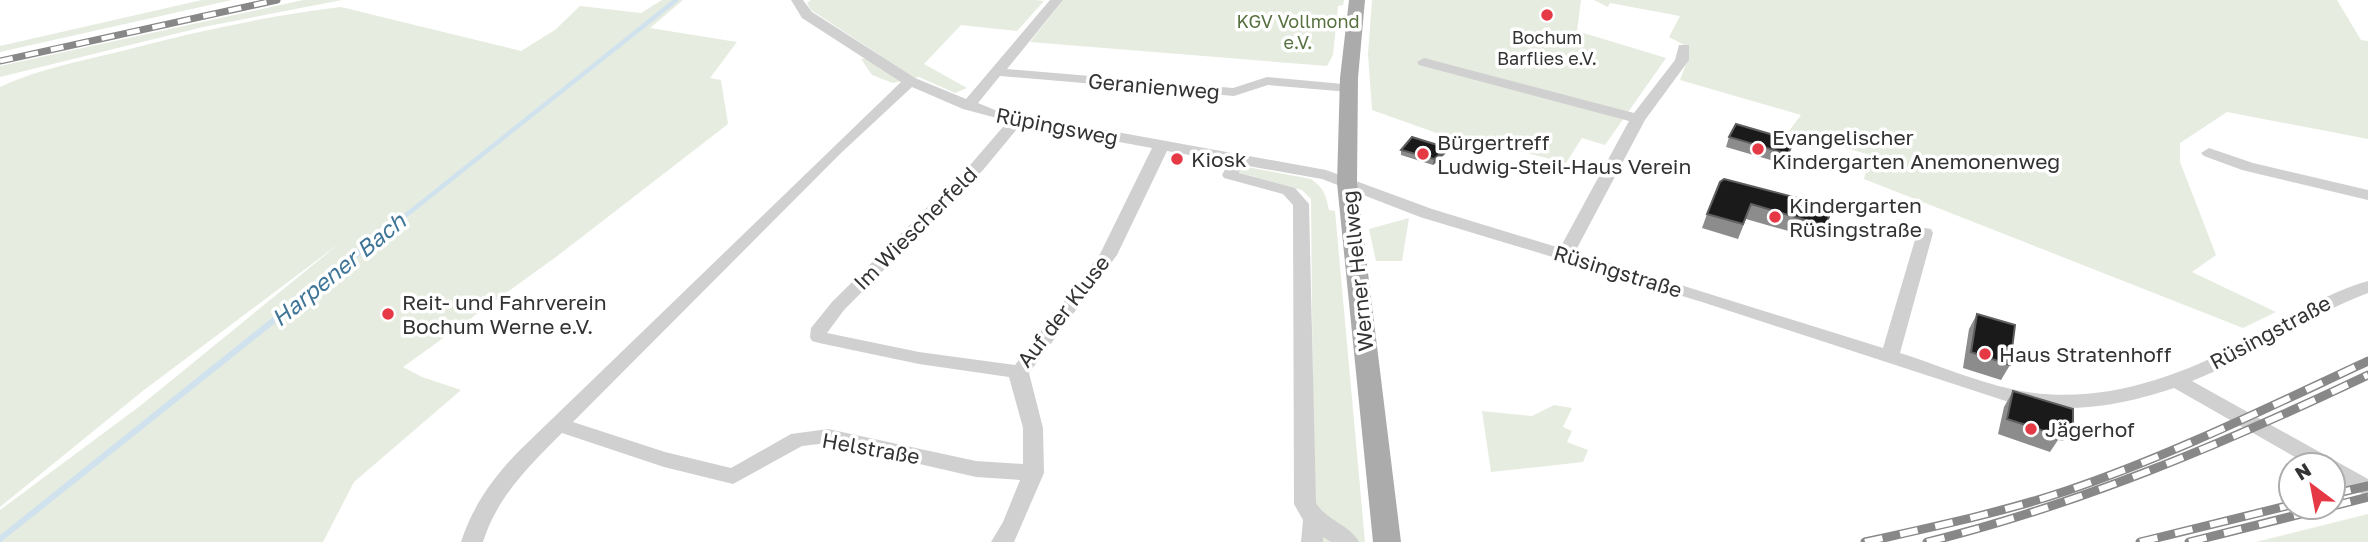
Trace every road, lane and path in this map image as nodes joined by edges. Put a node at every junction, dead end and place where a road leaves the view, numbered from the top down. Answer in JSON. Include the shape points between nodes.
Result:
{"nodes":[{"id":1,"x":797,"y":0,"type":"edge"},
{"id":2,"x":1057,"y":0,"type":"edge"},
{"id":3,"x":1357,"y":0,"type":"edge"},
{"id":4,"x":1684,"y":48,"type":"dead end"},
{"id":5,"x":1424,"y":62,"type":"dead end"},
{"id":6,"x":998,"y":72,"type":"junction"},
{"id":7,"x":911,"y":81,"type":"junction"},
{"id":8,"x":1349,"y":88,"type":"junction"},
{"id":9,"x":968,"y":106,"type":"junction"},
{"id":10,"x":1638,"y":119,"type":"junction"},
{"id":11,"x":1016,"y":121,"type":"junction"},
{"id":12,"x":1161,"y":145,"type":"junction"},
{"id":13,"x":2210,"y":153,"type":"dead end"},
{"id":14,"x":1240,"y":158,"type":"junction"},
{"id":15,"x":1347,"y":183,"type":"junction"},
{"id":16,"x":2368,"y":195,"type":"edge"},
{"id":17,"x":1925,"y":233,"type":"dead end"},
{"id":18,"x":1565,"y":255,"type":"junction"},
{"id":19,"x":2368,"y":287,"type":"edge"},
{"id":20,"x":819,"y":337,"type":"joint"},
{"id":21,"x":1889,"y":358,"type":"junction"},
{"id":22,"x":1020,"y":372,"type":"junction"},
{"id":23,"x":2174,"y":379,"type":"junction"},
{"id":24,"x":556,"y":424,"type":"junction"},
{"id":25,"x":2301,"y":451,"type":"edge"},
{"id":26,"x":1034,"y":473,"type":"junction"},
{"id":27,"x":2347,"y":477,"type":"edge"},
{"id":28,"x":2368,"y":489,"type":"edge"},
{"id":29,"x":1314,"y":519,"type":"junction"},
{"id":30,"x":472,"y":542,"type":"edge"},
{"id":31,"x":1002,"y":542,"type":"edge"},
{"id":32,"x":1312,"y":542,"type":"edge"},
{"id":33,"x":1349,"y":542,"type":"edge"},
{"id":34,"x":1387,"y":542,"type":"edge"}],
"edges":[{"from":1,"to":7,"type":"street","name":"Rüpingsweg","via":[[807,15]]},
{"from":2,"to":6,"type":"street"},
{"from":3,"to":8,"type":"main road","name":"Werner Hellweg"},
{"from":4,"to":10,"type":"street","via":[[1682,60]]},
{"from":5,"to":10,"type":"street"},
{"from":6,"to":8,"type":"street","name":"Geranienweg","via":[[1234,92],[1267,81]]},
{"from":6,"to":9,"type":"street"},
{"from":7,"to":9,"type":"street","name":"Rüpingsweg"},
{"from":7,"to":24,"type":"street"},
{"from":8,"to":15,"type":"main road","name":"Werner Hellweg"},
{"from":9,"to":11,"type":"street","name":"Rüpingsweg"},
{"from":10,"to":18,"type":"street"},
{"from":11,"to":12,"type":"street","name":"Rüpingsweg"},
{"from":11,"to":20,"type":"street","name":"Im Wiescherfeld","via":[[977,167],[852,290],[825,322]]},
{"from":12,"to":14,"type":"street","name":"Rüpingsweg"},
{"from":12,"to":22,"type":"street","name":"Auf der Kluse","via":[[1108,255]]},
{"from":13,"to":16,"type":"street","via":[[2248,167]]},
{"from":14,"to":15,"type":"street","name":"Rüpingsweg"},
{"from":14,"to":29,"type":"street","via":[[1230,175],[1289,191],[1301,204],[1305,504]]},
{"from":15,"to":18,"type":"street","name":"Rüsingstraße","via":[[1426,213]]},
{"from":15,"to":34,"type":"main road","name":"Werner Hellweg"},
{"from":17,"to":21,"type":"street"},
{"from":18,"to":21,"type":"street","name":"Rüsingstraße"},
{"from":19,"to":23,"type":"street","name":"Rüsingstraße","via":[[2337,296],[2231,356]]},
{"from":20,"to":22,"type":"street","name":"Auf der Kluse","via":[[919,358]]},
{"from":21,"to":23,"type":"street","name":"Rüsingstraße","via":[[2018,398],[2051,402],[2118,395]]},
{"from":22,"to":26,"type":"street","via":[[1033,419]]},
{"from":23,"to":25,"type":"street"},
{"from":24,"to":26,"type":"street","name":"Helstraße","via":[[733,476],[798,439],[828,436],[976,469]]},
{"from":24,"to":30,"type":"street","via":[[498,485]]},
{"from":26,"to":31,"type":"street"},
{"from":27,"to":28,"type":"street"},
{"from":29,"to":32,"type":"street"},
{"from":29,"to":33,"type":"street"}]}
